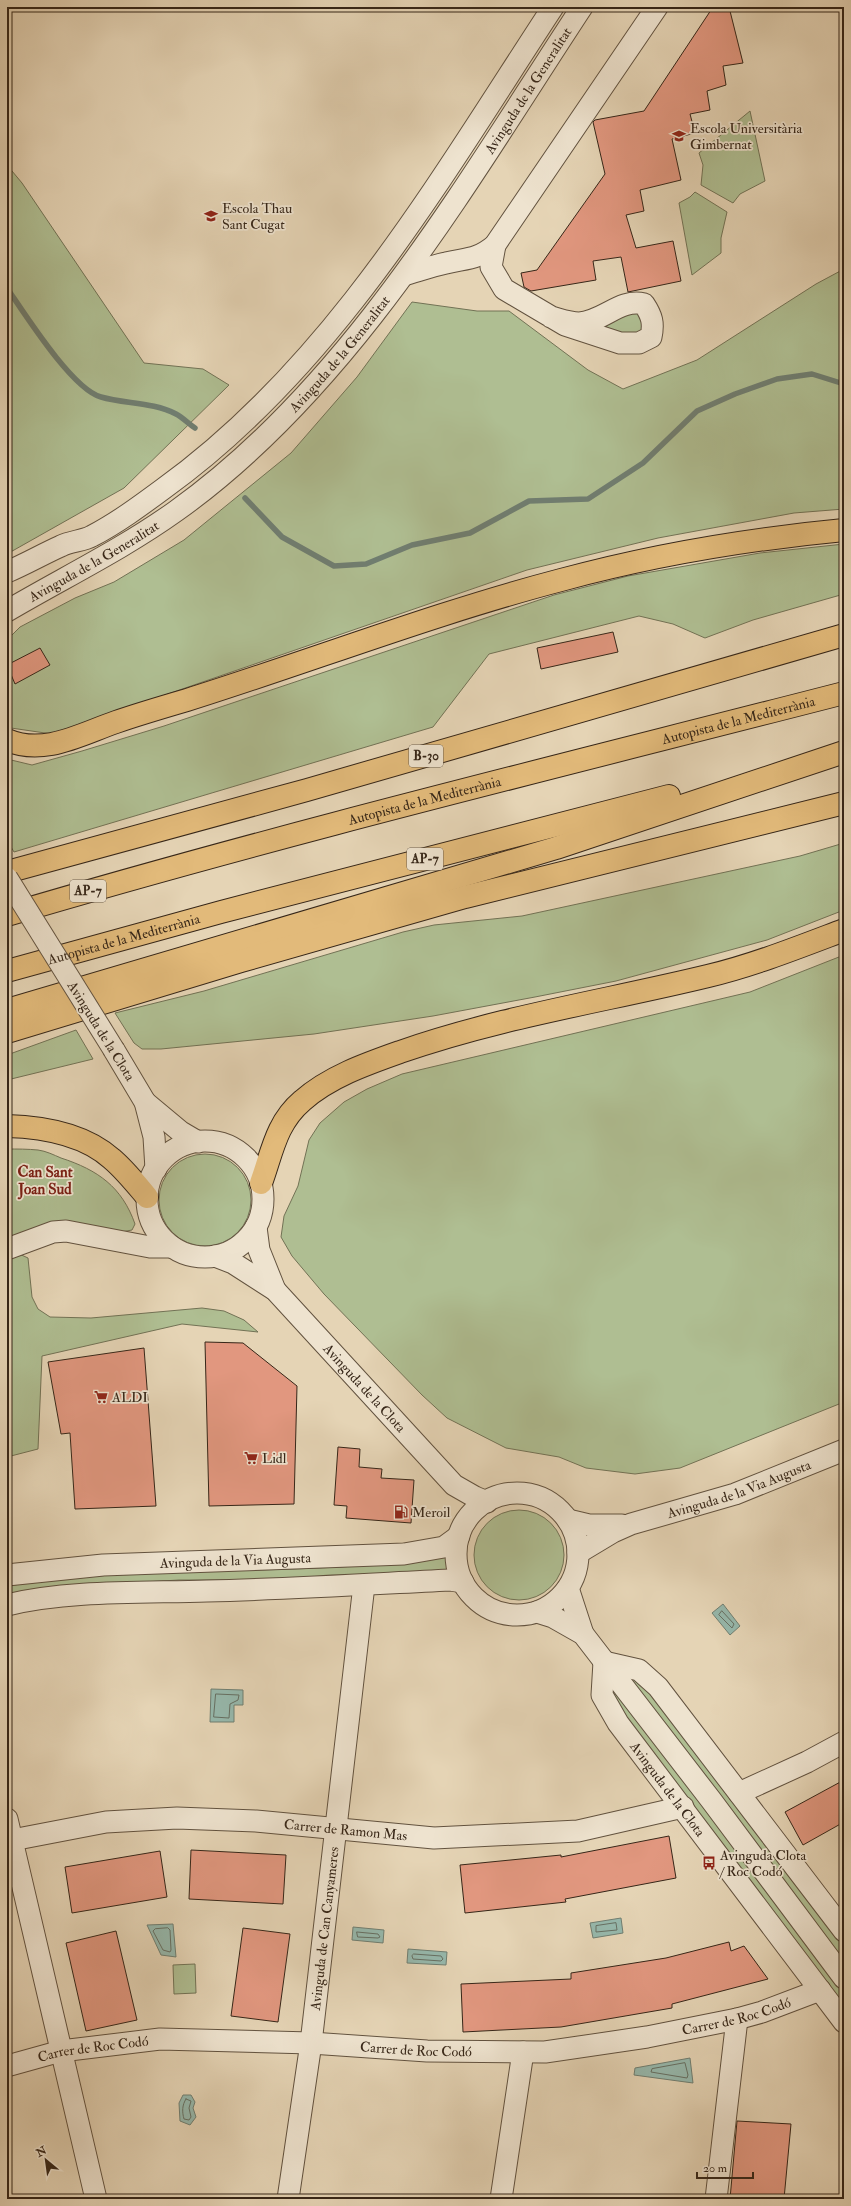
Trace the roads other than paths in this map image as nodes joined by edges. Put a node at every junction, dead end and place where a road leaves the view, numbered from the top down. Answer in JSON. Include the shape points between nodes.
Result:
{"nodes":[{"id":1,"x":553,"y":7,"type":"edge"},
{"id":2,"x":582,"y":7,"type":"edge"},
{"id":3,"x":657,"y":7,"type":"edge"},
{"id":4,"x":495,"y":245,"type":"junction"},
{"id":5,"x":404,"y":275,"type":"junction"},
{"id":6,"x":551,"y":317,"type":"dead end"},
{"id":7,"x":844,"y":530,"type":"edge"},
{"id":8,"x":7,"y":572,"type":"edge"},
{"id":9,"x":7,"y":611,"type":"edge"},
{"id":10,"x":844,"y":635,"type":"edge"},
{"id":11,"x":844,"y":693,"type":"edge"},
{"id":12,"x":7,"y":740,"type":"edge"},
{"id":13,"x":844,"y":751,"type":"edge"},
{"id":14,"x":844,"y":803,"type":"edge"},
{"id":15,"x":7,"y":872,"type":"edge"},
{"id":16,"x":7,"y":878,"type":"edge"},
{"id":17,"x":7,"y":914,"type":"edge"},
{"id":18,"x":844,"y":930,"type":"edge"},
{"id":19,"x":7,"y":971,"type":"edge"},
{"id":20,"x":7,"y":1010,"type":"edge"},
{"id":21,"x":7,"y":1032,"type":"edge"},
{"id":22,"x":145,"y":1102,"type":"junction"},
{"id":23,"x":7,"y":1126,"type":"edge"},
{"id":24,"x":198,"y":1142,"type":"junction"},
{"id":25,"x":156,"y":1169,"type":"junction"},
{"id":26,"x":261,"y":1183,"type":"junction"},
{"id":27,"x":148,"y":1207,"type":"junction"},
{"id":28,"x":256,"y":1227,"type":"junction"},
{"id":29,"x":123,"y":1241,"type":"junction"},
{"id":30,"x":172,"y":1247,"type":"junction"},
{"id":31,"x":7,"y":1249,"type":"edge"},
{"id":32,"x":215,"y":1256,"type":"junction"},
{"id":33,"x":275,"y":1290,"type":"junction"},
{"id":34,"x":844,"y":1450,"type":"edge"},
{"id":35,"x":454,"y":1485,"type":"junction"},
{"id":36,"x":487,"y":1502,"type":"junction"},
{"id":37,"x":568,"y":1520,"type":"junction"},
{"id":38,"x":631,"y":1524,"type":"junction"},
{"id":39,"x":464,"y":1527,"type":"junction"},
{"id":40,"x":578,"y":1553,"type":"junction"},
{"id":41,"x":7,"y":1575,"type":"edge"},
{"id":42,"x":463,"y":1582,"type":"junction"},
{"id":43,"x":364,"y":1585,"type":"junction"},
{"id":44,"x":568,"y":1588,"type":"junction"},
{"id":45,"x":7,"y":1605,"type":"edge"},
{"id":46,"x":537,"y":1612,"type":"junction"},
{"id":47,"x":583,"y":1634,"type":"junction"},
{"id":48,"x":604,"y":1662,"type":"junction"},
{"id":49,"x":844,"y":1742,"type":"edge"},
{"id":50,"x":739,"y":1793,"type":"junction"},
{"id":51,"x":683,"y":1807,"type":"junction"},
{"id":52,"x":7,"y":1819,"type":"edge"},
{"id":53,"x":336,"y":1828,"type":"junction"},
{"id":54,"x":9,"y":1841,"type":"edge"},
{"id":55,"x":844,"y":1931,"type":"edge"},
{"id":56,"x":844,"y":1978,"type":"edge"},
{"id":57,"x":820,"y":1990,"type":"junction"},
{"id":58,"x":737,"y":2019,"type":"junction"},
{"id":59,"x":844,"y":2022,"type":"edge"},
{"id":60,"x":311,"y":2043,"type":"junction"},
{"id":61,"x":62,"y":2051,"type":"junction"},
{"id":62,"x":524,"y":2052,"type":"junction"},
{"id":63,"x":7,"y":2066,"type":"edge"},
{"id":64,"x":96,"y":2199,"type":"edge"},
{"id":65,"x":288,"y":2199,"type":"edge"},
{"id":66,"x":501,"y":2199,"type":"edge"},
{"id":67,"x":716,"y":2199,"type":"edge"}],
"edges":[{"from":1,"to":8,"type":"street","name":"Avinguda de la Generalitat","via":[[382,262],[346,311],[264,404],[188,471],[137,508],[90,537],[63,545]]},
{"from":2,"to":5,"type":"street","name":"Avinguda de la Generalitat"},
{"from":3,"to":4,"type":"street"},
{"from":4,"to":5,"type":"street","via":[[484,254],[470,260],[447,263]]},
{"from":4,"to":6,"type":"street","via":[[491,267],[504,288]]},
{"from":5,"to":9,"type":"street","name":"Avinguda de la Generalitat","via":[[355,338],[306,394],[261,440],[214,481],[176,511],[122,547]]},
{"from":7,"to":12,"type":"highway","via":[[697,550],[560,580],[488,601],[68,740],[27,746]]},
{"from":10,"to":15,"type":"highway","number":"B-30","via":[[307,790]]},
{"from":11,"to":17,"type":"highway","name":"Autopista de la Mediterrània","number":"AP-7","via":[[332,824]]},
{"from":13,"to":19,"type":"highway","name":"Autopista de la Mediterrània","number":"AP-7","via":[[221,912]]},
{"from":13,"to":20,"type":"highway","via":[[556,848]]},
{"from":14,"to":21,"type":"highway","via":[[464,897],[226,965]]},
{"from":16,"to":22,"type":"street","name":"Avinguda de la Clota","bridge":true},
{"from":18,"to":26,"type":"highway","via":[[790,951],[710,976],[521,1016],[415,1047],[355,1069],[316,1090],[290,1112],[275,1137]]},
{"from":22,"to":24,"type":"street","name":"Avinguda de la Clota","via":[[181,1132]]},
{"from":22,"to":25,"type":"street","name":"Avinguda de la Clota","via":[[154,1136]]},
{"from":23,"to":27,"type":"highway","via":[[42,1129],[90,1144],[110,1157],[126,1172]]},
{"from":24,"to":25,"type":"street","via":[[174,1150]]},
{"from":24,"to":26,"type":"street","via":[[217,1142],[240,1152],[253,1166]]},
{"from":25,"to":27,"type":"street","via":[[149,1185]]},
{"from":26,"to":28,"type":"street","via":[[263,1208]]},
{"from":27,"to":29,"type":"street","via":[[147,1229],[143,1235]]},
{"from":27,"to":30,"type":"street","via":[[158,1233]]},
{"from":28,"to":32,"type":"street","via":[[248,1239],[236,1248]]},
{"from":28,"to":33,"type":"street","name":"Avinguda de la Clota","via":[[259,1250]]},
{"from":29,"to":30,"type":"street","via":[[150,1247]]},
{"from":29,"to":31,"type":"street","via":[[78,1233],[53,1232]]},
{"from":30,"to":32,"type":"street","via":[[197,1257]]},
{"from":32,"to":33,"type":"street","name":"Avinguda de la Clota","via":[[233,1263]]},
{"from":33,"to":35,"type":"street","name":"Avinguda de la Clota"},
{"from":34,"to":38,"type":"street","name":"Avinguda de la Via Augusta","via":[[734,1494]]},
{"from":35,"to":36,"type":"street","name":"Avinguda de la Clota"},
{"from":35,"to":39,"type":"street","name":"Avinguda de la Clota"},
{"from":36,"to":37,"type":"street","via":[[510,1494],[528,1494],[550,1503]]},
{"from":36,"to":39,"type":"street"},
{"from":37,"to":38,"type":"street","name":"Avinguda de la Via Augusta","via":[[588,1525]]},
{"from":37,"to":40,"type":"street","via":[[574,1532]]},
{"from":38,"to":40,"type":"street","name":"Avinguda de la Via Augusta"},
{"from":39,"to":41,"type":"street","name":"Avinguda de la Via Augusta","via":[[444,1547],[404,1554],[103,1565]]},
{"from":39,"to":42,"type":"street","via":[[457,1560]]},
{"from":40,"to":44,"type":"street","via":[[576,1569]]},
{"from":42,"to":43,"type":"street","via":[[450,1580]]},
{"from":42,"to":46,"type":"street","via":[[480,1602],[498,1612],[517,1615]]},
{"from":43,"to":45,"type":"street","via":[[105,1594]]},
{"from":43,"to":53,"type":"street","name":"Avinguda de Can Canyameres"},
{"from":44,"to":46,"type":"street","via":[[557,1601]]},
{"from":44,"to":47,"type":"street","name":"Avinguda de la Clota"},
{"from":46,"to":47,"type":"street","name":"Avinguda de la Clota","via":[[553,1617]]},
{"from":47,"to":48,"type":"street","name":"Avinguda de la Clota"},
{"from":48,"to":50,"type":"street","via":[[639,1670],[658,1687]]},
{"from":48,"to":51,"type":"street","name":"Avinguda de la Clota","via":[[602,1695],[618,1723]]},
{"from":48,"to":56,"type":"street","name":"Avinguda de la Clota"},
{"from":49,"to":50,"type":"street"},
{"from":50,"to":55,"type":"street"},
{"from":51,"to":53,"type":"street","name":"Carrer de Ramon Mas","via":[[578,1831],[434,1838]]},
{"from":51,"to":57,"type":"street","name":"Avinguda de la Clota"},
{"from":52,"to":54,"type":"street"},
{"from":53,"to":54,"type":"street","name":"Carrer de Ramon Mas","via":[[177,1818],[106,1822]]},
{"from":53,"to":60,"type":"street","name":"Avinguda de Can Canyameres"},
{"from":54,"to":61,"type":"street"},
{"from":57,"to":58,"type":"street","name":"Carrer de Roc Codó"},
{"from":57,"to":59,"type":"street","name":"Avinguda de la Clota"},
{"from":58,"to":62,"type":"street","name":"Carrer de Roc Codó","via":[[647,2037],[545,2052]]},
{"from":58,"to":67,"type":"street"},
{"from":60,"to":61,"type":"street","name":"Carrer de Roc Codó","via":[[160,2039]]},
{"from":60,"to":62,"type":"street","name":"Carrer de Roc Codó","via":[[427,2051]]},
{"from":60,"to":65,"type":"street","name":"Avinguda de Can Canyameres"},
{"from":61,"to":63,"type":"street","name":"Carrer de Roc Codó"},
{"from":61,"to":64,"type":"street"},
{"from":62,"to":66,"type":"street"}]}
